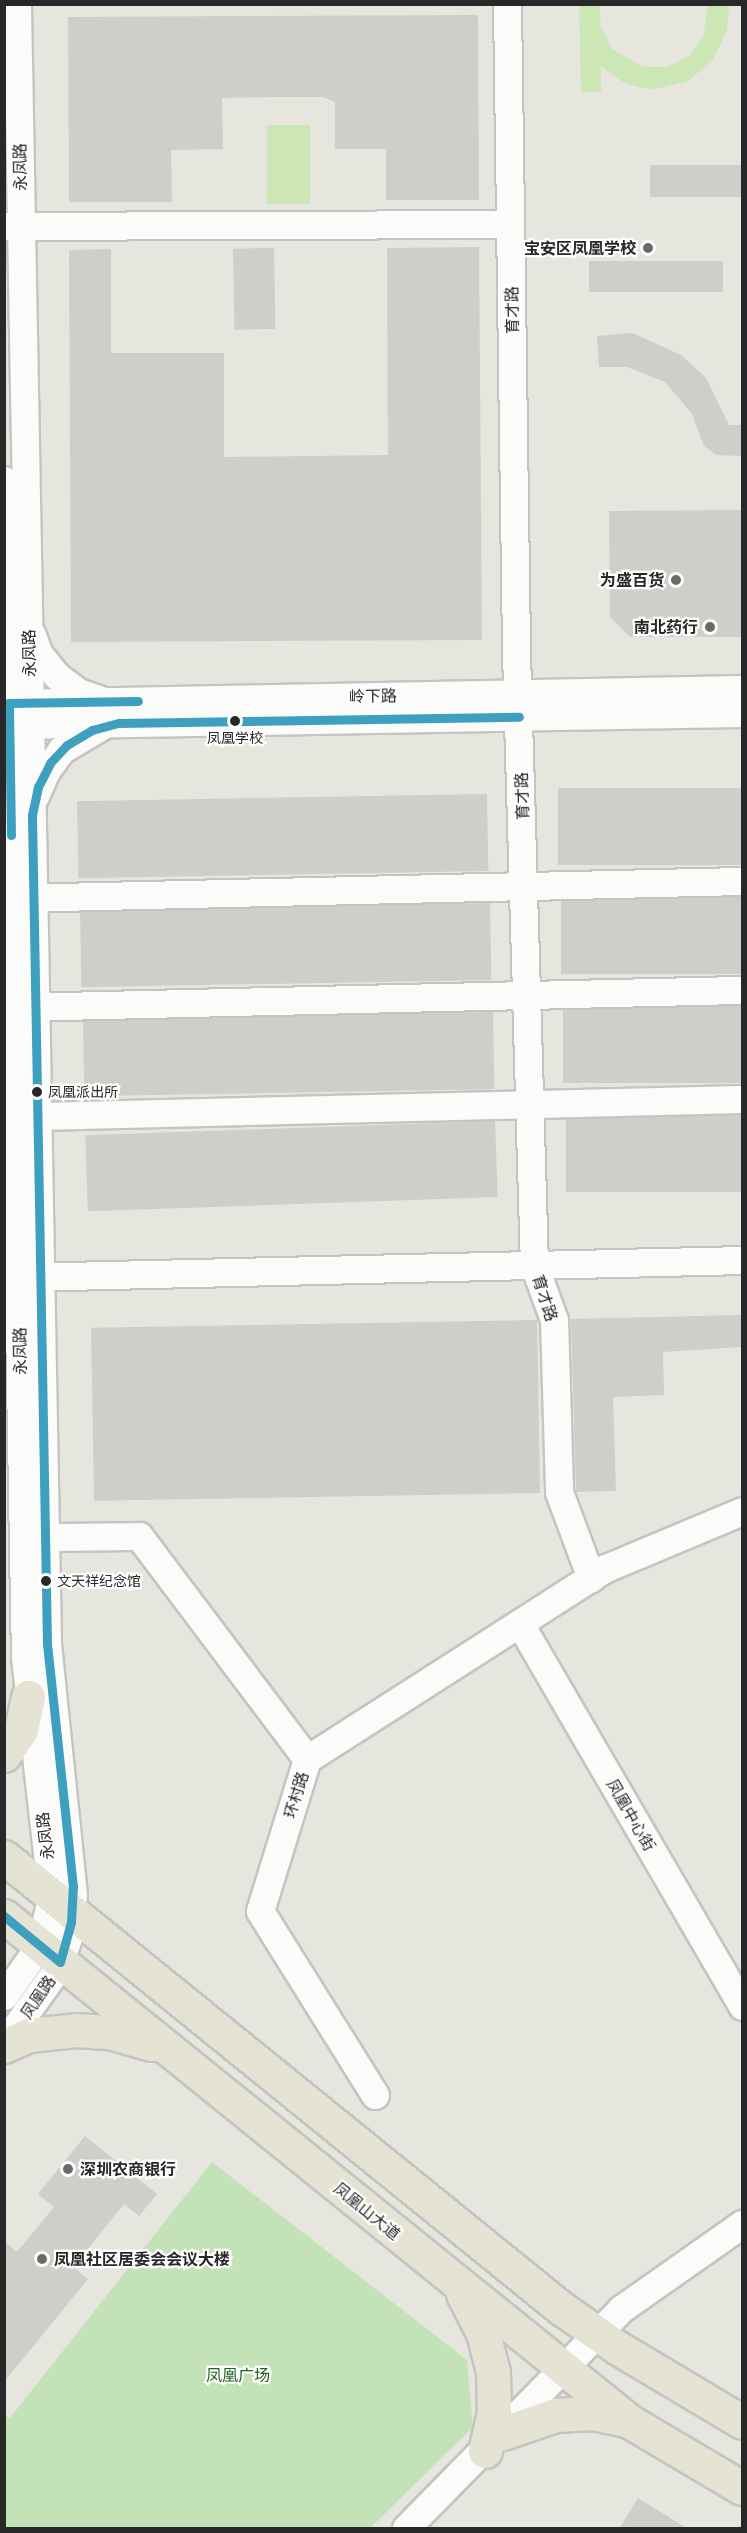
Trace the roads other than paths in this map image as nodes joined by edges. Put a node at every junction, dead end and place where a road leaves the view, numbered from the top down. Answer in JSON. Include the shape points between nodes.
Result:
{"nodes":[{"id":1,"x":16,"y":4,"type":"edge"},
{"id":2,"x":507,"y":4,"type":"edge"},
{"id":3,"x":510,"y":224,"type":"junction"},
{"id":4,"x":13,"y":226,"type":"edge"},
{"id":5,"x":4,"y":480,"type":"edge"},
{"id":6,"x":13,"y":617,"type":"edge"},
{"id":7,"x":742,"y":689,"type":"edge"},
{"id":8,"x":519,"y":705,"type":"junction"},
{"id":9,"x":117,"y":712,"type":"junction"},
{"id":10,"x":742,"y":713,"type":"edge"},
{"id":11,"x":15,"y":714,"type":"edge"},
{"id":12,"x":4,"y":790,"type":"edge"},
{"id":13,"x":21,"y":818,"type":"junction"},
{"id":14,"x":742,"y":881,"type":"edge"},
{"id":15,"x":525,"y":886,"type":"junction"},
{"id":16,"x":23,"y":898,"type":"junction"},
{"id":17,"x":742,"y":990,"type":"edge"},
{"id":18,"x":528,"y":995,"type":"junction"},
{"id":19,"x":25,"y":1007,"type":"junction"},
{"id":20,"x":742,"y":1099,"type":"edge"},
{"id":21,"x":530,"y":1104,"type":"junction"},
{"id":22,"x":19,"y":1114,"type":"edge"},
{"id":23,"x":742,"y":1260,"type":"edge"},
{"id":24,"x":534,"y":1265,"type":"junction"},
{"id":25,"x":29,"y":1277,"type":"junction"},
{"id":26,"x":742,"y":1511,"type":"edge"},
{"id":27,"x":45,"y":1537,"type":"junction"},
{"id":28,"x":591,"y":1578,"type":"junction"},
{"id":29,"x":520,"y":1624,"type":"junction"},
{"id":30,"x":28,"y":1697,"type":"junction"},
{"id":31,"x":4,"y":1755,"type":"edge"},
{"id":32,"x":307,"y":1759,"type":"junction"},
{"id":33,"x":4,"y":1857,"type":"edge"},
{"id":34,"x":62,"y":1904,"type":"junction"},
{"id":35,"x":4,"y":1917,"type":"edge"},
{"id":36,"x":50,"y":1954,"type":"junction"},
{"id":37,"x":4,"y":1996,"type":"edge"},
{"id":38,"x":742,"y":2006,"type":"edge"},
{"id":39,"x":4,"y":2044,"type":"edge"},
{"id":40,"x":168,"y":2050,"type":"junction"},
{"id":41,"x":375,"y":2095,"type":"dead end"},
{"id":42,"x":742,"y":2224,"type":"edge"},
{"id":43,"x":454,"y":2281,"type":"junction"},
{"id":44,"x":598,"y":2334,"type":"junction"},
{"id":45,"x":564,"y":2369,"type":"junction"},
{"id":46,"x":629,"y":2421,"type":"junction"},
{"id":47,"x":742,"y":2422,"type":"edge"},
{"id":48,"x":494,"y":2442,"type":"junction"},
{"id":49,"x":742,"y":2488,"type":"edge"},
{"id":50,"x":406,"y":2529,"type":"edge"}],
"edges":[{"from":1,"to":4,"type":"street","name":"永凤路"},
{"from":2,"to":3,"type":"street","name":"育才路"},
{"from":3,"to":4,"type":"street"},
{"from":3,"to":8,"type":"street","name":"育才路"},
{"from":4,"to":6,"type":"street","name":"永凤路"},
{"from":5,"to":6,"type":"street","name":"永凤路"},
{"from":6,"to":9,"type":"street","via":[[57,676]]},
{"from":6,"to":11,"type":"street","name":"永凤路"},
{"from":7,"to":8,"type":"street","name":"岭下路"},
{"from":8,"to":9,"type":"street","name":"岭下路"},
{"from":8,"to":10,"type":"street","name":"岭下路"},
{"from":8,"to":15,"type":"street","name":"育才路"},
{"from":9,"to":11,"type":"street","name":"岭下路"},
{"from":9,"to":13,"type":"street","via":[[61,750]]},
{"from":11,"to":13,"type":"street","name":"永凤路"},
{"from":12,"to":13,"type":"street"},
{"from":13,"to":16,"type":"street","name":"永凤路"},
{"from":14,"to":15,"type":"street"},
{"from":15,"to":16,"type":"street"},
{"from":15,"to":18,"type":"street","name":"育才路"},
{"from":16,"to":19,"type":"street","name":"永凤路"},
{"from":17,"to":18,"type":"street"},
{"from":18,"to":19,"type":"street"},
{"from":18,"to":21,"type":"street","name":"育才路"},
{"from":19,"to":22,"type":"street","name":"永凤路"},
{"from":20,"to":21,"type":"street"},
{"from":21,"to":22,"type":"street"},
{"from":21,"to":24,"type":"street","name":"育才路"},
{"from":22,"to":25,"type":"street","name":"永凤路"},
{"from":23,"to":24,"type":"street"},
{"from":24,"to":25,"type":"street"},
{"from":24,"to":28,"type":"street","name":"育才路","via":[[554,1320],[559,1492]]},
{"from":25,"to":27,"type":"street","name":"永凤路"},
{"from":25,"to":30,"type":"street","name":"永凤路"},
{"from":26,"to":28,"type":"street","name":"环村路","via":[[606,1568]]},
{"from":27,"to":32,"type":"street","via":[[139,1536]]},
{"from":27,"to":34,"type":"street","name":"永凤路","via":[[49,1671],[72,1878]]},
{"from":28,"to":29,"type":"street","name":"环村路"},
{"from":29,"to":32,"type":"street","name":"环村路"},
{"from":29,"to":38,"type":"street","name":"凤凰中心街"},
{"from":30,"to":31,"type":"main road","via":[[21,1730]]},
{"from":30,"to":34,"type":"street","name":"永凤路"},
{"from":32,"to":41,"type":"street","name":"环村路","via":[[260,1911]]},
{"from":33,"to":34,"type":"main road"},
{"from":34,"to":36,"type":"street","name":"凤凰路"},
{"from":34,"to":44,"type":"main road"},
{"from":35,"to":36,"type":"main road","name":"凤凰山大道"},
{"from":36,"to":37,"type":"street","name":"凤凰路"},
{"from":36,"to":39,"type":"street","name":"凤凰路","via":[[39,1999]]},
{"from":36,"to":40,"type":"main road","name":"凤凰山大道"},
{"from":39,"to":40,"type":"main road","via":[[45,2032],[93,2030],[133,2037]]},
{"from":40,"to":43,"type":"main road","name":"凤凰山大道"},
{"from":42,"to":44,"type":"street","via":[[621,2309]]},
{"from":43,"to":45,"type":"main road","name":"凤凰山大道"},
{"from":43,"to":48,"type":"main road","via":[[475,2314],[491,2362]]},
{"from":44,"to":45,"type":"street"},
{"from":44,"to":47,"type":"main road"},
{"from":45,"to":46,"type":"main road","name":"凤凰山大道"},
{"from":45,"to":48,"type":"street"},
{"from":46,"to":48,"type":"main road","via":[[593,2413],[556,2415]]},
{"from":46,"to":49,"type":"main road","name":"凤凰山大道"},
{"from":48,"to":50,"type":"street"}]}
